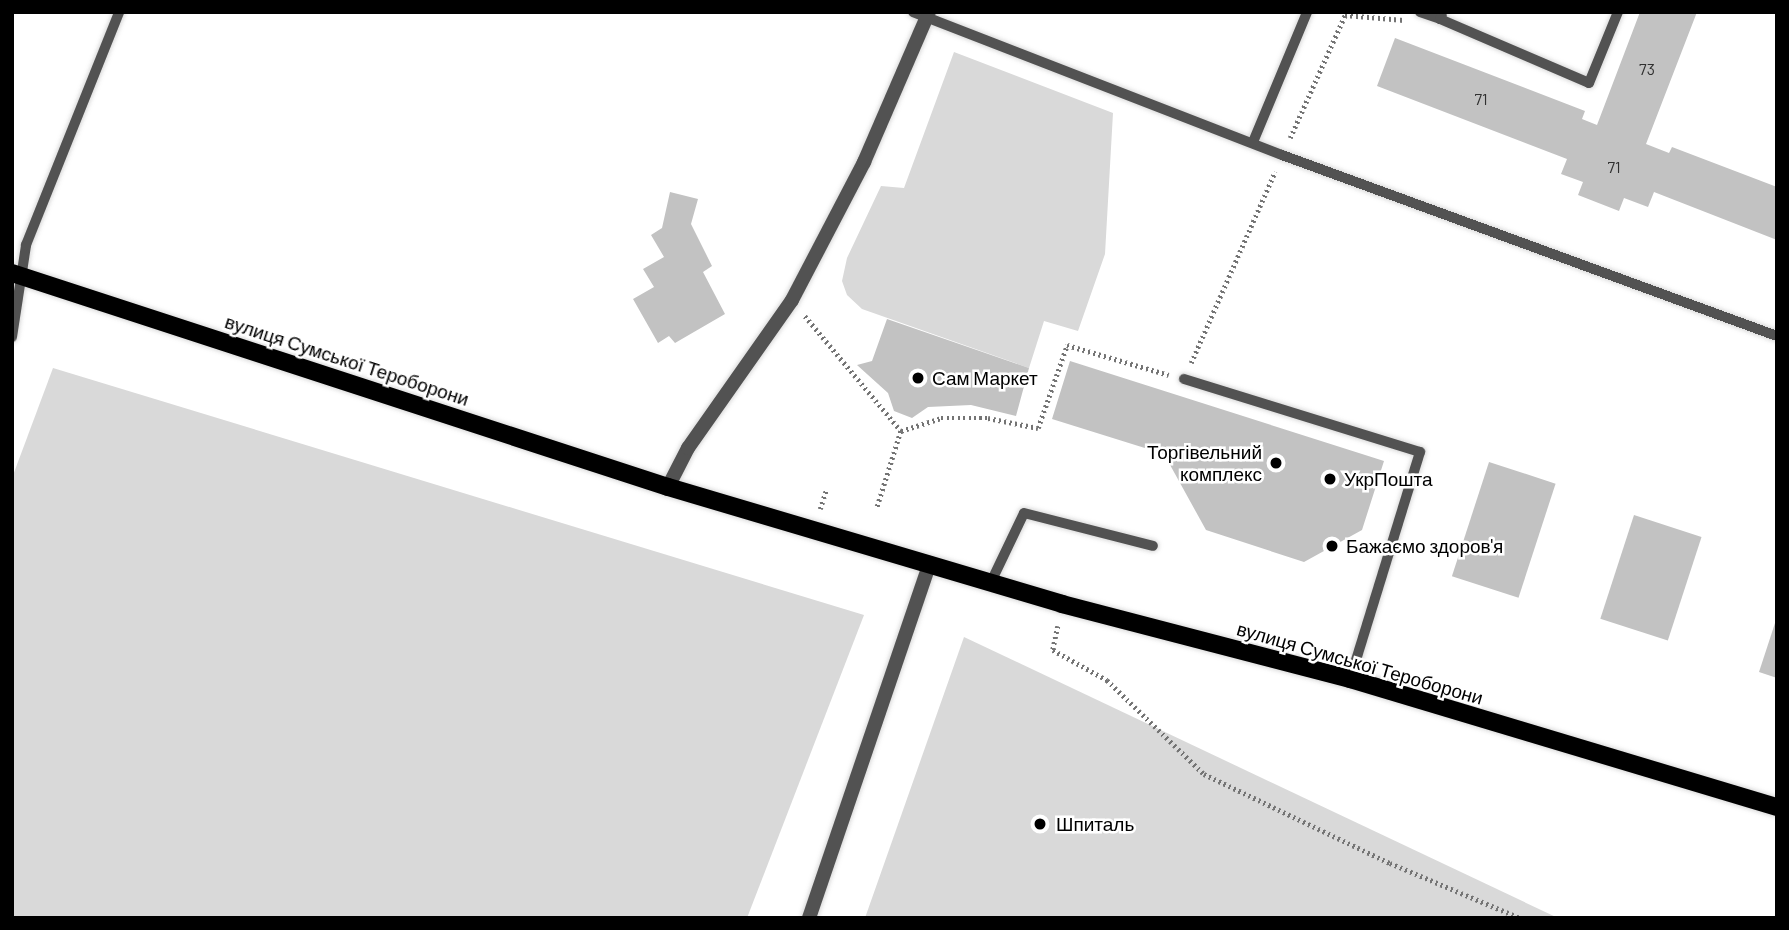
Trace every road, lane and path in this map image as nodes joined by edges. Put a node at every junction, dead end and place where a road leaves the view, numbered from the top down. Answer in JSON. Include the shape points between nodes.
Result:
{"nodes":[{"id":1,"x":119,"y":12,"type":"edge"},
{"id":2,"x":1307,"y":12,"type":"edge"},
{"id":3,"x":1420,"y":12,"type":"edge"},
{"id":4,"x":1618,"y":12,"type":"edge"},
{"id":5,"x":923,"y":14,"type":"edge"},
{"id":6,"x":1441,"y":16,"type":"edge"},
{"id":7,"x":1253,"y":142,"type":"junction"},
{"id":8,"x":16,"y":275,"type":"edge"},
{"id":9,"x":792,"y":300,"type":"junction"},
{"id":10,"x":1777,"y":336,"type":"edge"},
{"id":11,"x":12,"y":337,"type":"edge"},
{"id":12,"x":1185,"y":379,"type":"joint"},
{"id":13,"x":901,"y":431,"type":"junction"},
{"id":14,"x":668,"y":487,"type":"junction"},
{"id":15,"x":877,"y":508,"type":"dead end"},
{"id":16,"x":1153,"y":546,"type":"dead end"},
{"id":17,"x":930,"y":563,"type":"junction"},
{"id":18,"x":991,"y":582,"type":"junction"},
{"id":19,"x":1053,"y":650,"type":"dead end"},
{"id":20,"x":1350,"y":679,"type":"junction"},
{"id":21,"x":1777,"y":807,"type":"edge"},
{"id":22,"x":809,"y":918,"type":"edge"},
{"id":23,"x":1520,"y":918,"type":"edge"}],
"edges":[{"from":1,"to":8,"type":"lane"},
{"from":2,"to":7,"type":"lane"},
{"from":3,"to":6,"type":"lane"},
{"from":4,"to":6,"type":"lane","via":[[1589,83]]},
{"from":5,"to":7,"type":"lane"},
{"from":5,"to":9,"type":"street","via":[[864,162]]},
{"from":7,"to":10,"type":"lane"},
{"from":8,"to":11,"type":"lane"},
{"from":8,"to":14,"type":"main road","name":"вулиця Сумської Тероборони"},
{"from":9,"to":13,"type":"path"},
{"from":9,"to":14,"type":"street","via":[[688,448]]},
{"from":12,"to":13,"type":"path","via":[[1067,345],[1038,428],[988,418],[941,418]]},
{"from":12,"to":20,"type":"lane","via":[[1420,452]]},
{"from":13,"to":15,"type":"path"},
{"from":14,"to":17,"type":"main road","name":"вулиця Сумської Тероборони"},
{"from":16,"to":18,"type":"lane","via":[[1024,513]]},
{"from":17,"to":18,"type":"main road","name":"вулиця Сумської Тероборони"},
{"from":17,"to":22,"type":"street"},
{"from":18,"to":20,"type":"main road","name":"вулиця Сумської Тероборони"},
{"from":19,"to":23,"type":"path","via":[[1107,680],[1204,774],[1390,863]]},
{"from":20,"to":21,"type":"main road","name":"вулиця Сумської Тероборони"}]}
